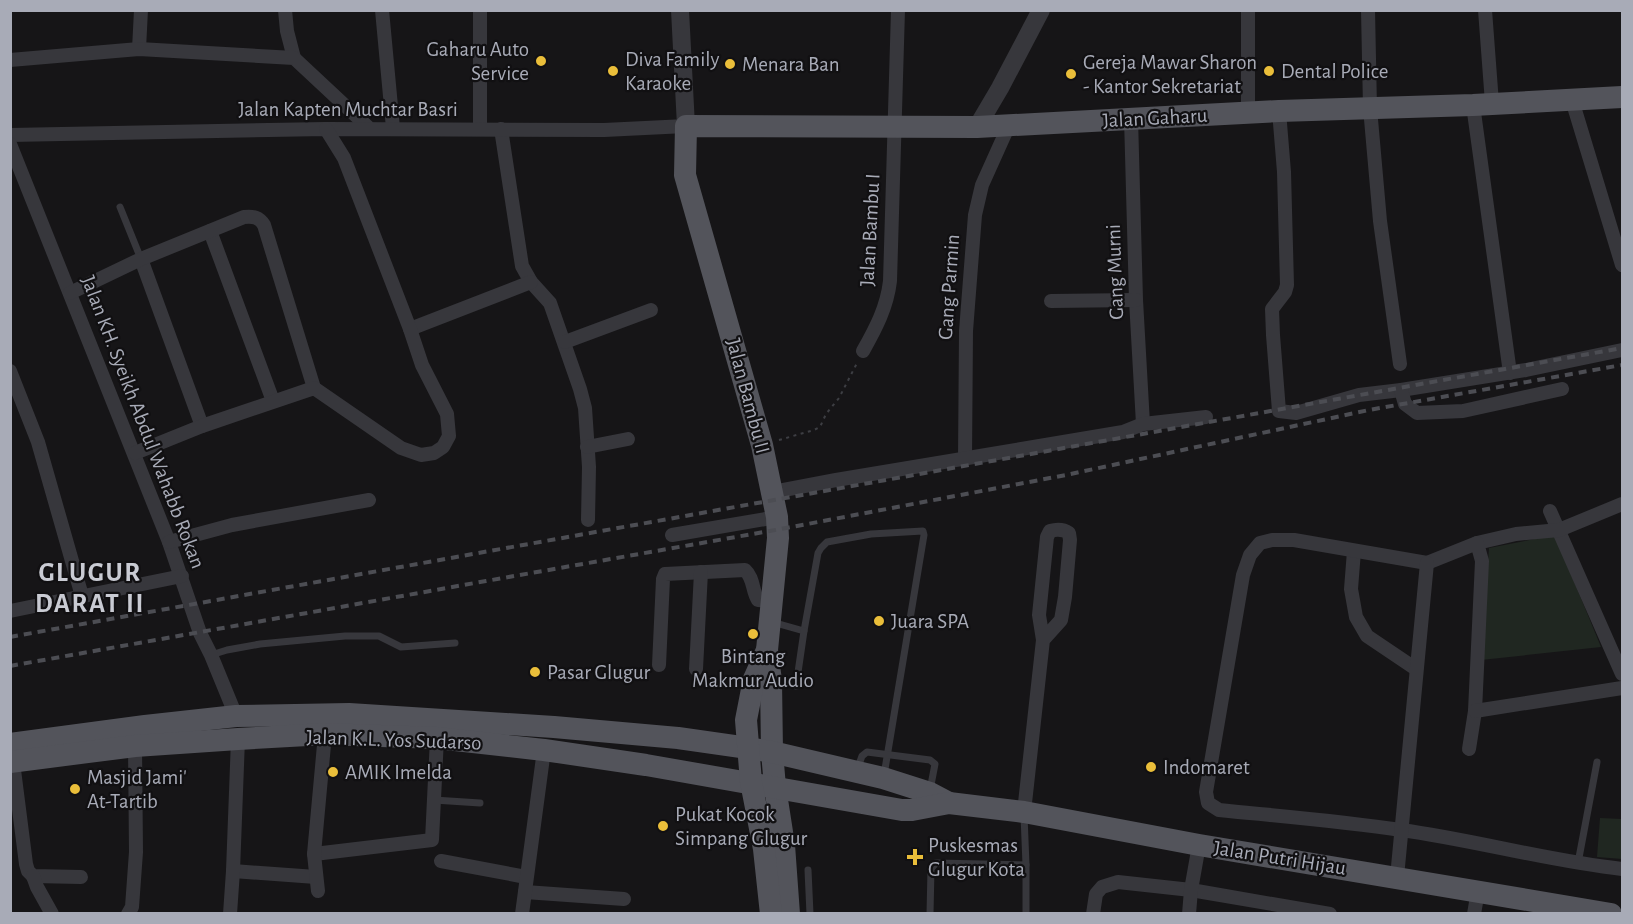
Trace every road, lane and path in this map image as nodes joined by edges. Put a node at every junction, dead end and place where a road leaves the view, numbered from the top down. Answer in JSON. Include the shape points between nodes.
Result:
{"nodes":[{"id":1,"x":141,"y":10,"type":"edge"},
{"id":2,"x":285,"y":10,"type":"edge"},
{"id":3,"x":381,"y":10,"type":"edge"},
{"id":4,"x":480,"y":10,"type":"edge"},
{"id":5,"x":680,"y":10,"type":"edge"},
{"id":6,"x":898,"y":10,"type":"edge"},
{"id":7,"x":1041,"y":10,"type":"edge"},
{"id":8,"x":1248,"y":10,"type":"edge"},
{"id":9,"x":1368,"y":10,"type":"edge"},
{"id":10,"x":1485,"y":10,"type":"edge"},
{"id":11,"x":139,"y":49,"type":"junction"},
{"id":12,"x":294,"y":58,"type":"junction"},
{"id":13,"x":10,"y":60,"type":"edge"},
{"id":14,"x":1623,"y":97,"type":"edge"},
{"id":15,"x":1572,"y":100,"type":"junction"},
{"id":16,"x":1483,"y":104,"type":"junction"},
{"id":17,"x":1370,"y":108,"type":"junction"},
{"id":18,"x":1280,"y":111,"type":"junction"},
{"id":19,"x":1248,"y":113,"type":"junction"},
{"id":20,"x":1131,"y":118,"type":"junction"},
{"id":21,"x":686,"y":126,"type":"junction"},
{"id":22,"x":895,"y":126,"type":"junction"},
{"id":23,"x":996,"y":126,"type":"junction"},
{"id":24,"x":393,"y":128,"type":"junction"},
{"id":25,"x":326,"y":129,"type":"junction"},
{"id":26,"x":369,"y":129,"type":"junction"},
{"id":27,"x":480,"y":129,"type":"junction"},
{"id":28,"x":501,"y":129,"type":"junction"},
{"id":29,"x":10,"y":135,"type":"edge"},
{"id":30,"x":10,"y":144,"type":"edge"},
{"id":31,"x":24,"y":178,"type":"junction"},
{"id":32,"x":10,"y":183,"type":"edge"},
{"id":33,"x":120,"y":207,"type":"dead end"},
{"id":34,"x":210,"y":231,"type":"junction"},
{"id":35,"x":141,"y":259,"type":"junction"},
{"id":36,"x":1623,"y":265,"type":"edge"},
{"id":37,"x":531,"y":282,"type":"junction"},
{"id":38,"x":70,"y":293,"type":"junction"},
{"id":39,"x":1136,"y":300,"type":"junction"},
{"id":40,"x":1051,"y":301,"type":"dead end"},
{"id":41,"x":651,"y":310,"type":"dead end"},
{"id":42,"x":410,"y":328,"type":"junction"},
{"id":43,"x":565,"y":342,"type":"junction"},
{"id":44,"x":1623,"y":350,"type":"edge"},
{"id":45,"x":863,"y":351,"type":"joint"},
{"id":46,"x":1400,"y":364,"type":"dead end"},
{"id":47,"x":10,"y":371,"type":"edge"},
{"id":48,"x":1510,"y":373,"type":"junction"},
{"id":49,"x":314,"y":388,"type":"junction"},
{"id":50,"x":1562,"y":389,"type":"dead end"},
{"id":51,"x":1401,"y":390,"type":"junction"},
{"id":52,"x":273,"y":401,"type":"junction"},
{"id":53,"x":1206,"y":417,"type":"dead end"},
{"id":54,"x":1143,"y":424,"type":"junction"},
{"id":55,"x":202,"y":426,"type":"junction"},
{"id":56,"x":628,"y":439,"type":"dead end"},
{"id":57,"x":762,"y":445,"type":"junction"},
{"id":58,"x":587,"y":447,"type":"junction"},
{"id":59,"x":135,"y":453,"type":"junction"},
{"id":60,"x":965,"y":459,"type":"junction"},
{"id":61,"x":773,"y":492,"type":"junction"},
{"id":62,"x":369,"y":500,"type":"dead end"},
{"id":63,"x":1623,"y":504,"type":"edge"},
{"id":64,"x":1550,"y":511,"type":"dead end"},
{"id":65,"x":777,"y":517,"type":"junction"},
{"id":66,"x":588,"y":520,"type":"dead end"},
{"id":67,"x":1559,"y":530,"type":"junction"},
{"id":68,"x":672,"y":535,"type":"dead end"},
{"id":69,"x":169,"y":542,"type":"junction"},
{"id":70,"x":1477,"y":543,"type":"junction"},
{"id":71,"x":1354,"y":551,"type":"junction"},
{"id":72,"x":1427,"y":562,"type":"junction"},
{"id":73,"x":701,"y":572,"type":"junction"},
{"id":74,"x":182,"y":576,"type":"junction"},
{"id":75,"x":81,"y":596,"type":"junction"},
{"id":76,"x":10,"y":611,"type":"edge"},
{"id":77,"x":771,"y":611,"type":"junction"},
{"id":78,"x":804,"y":631,"type":"junction"},
{"id":79,"x":1043,"y":640,"type":"junction"},
{"id":80,"x":455,"y":643,"type":"dead end"},
{"id":81,"x":768,"y":650,"type":"junction"},
{"id":82,"x":211,"y":655,"type":"junction"},
{"id":83,"x":659,"y":665,"type":"dead end"},
{"id":84,"x":696,"y":669,"type":"dead end"},
{"id":85,"x":1416,"y":669,"type":"junction"},
{"id":86,"x":1622,"y":673,"type":"edge"},
{"id":87,"x":796,"y":686,"type":"dead end"},
{"id":88,"x":1623,"y":688,"type":"edge"},
{"id":89,"x":1475,"y":711,"type":"junction"},
{"id":90,"x":236,"y":716,"type":"junction"},
{"id":91,"x":746,"y":720,"type":"junction"},
{"id":92,"x":325,"y":734,"type":"junction"},
{"id":93,"x":437,"y":738,"type":"junction"},
{"id":94,"x":678,"y":738,"type":"junction"},
{"id":95,"x":237,"y":739,"type":"junction"},
{"id":96,"x":135,"y":746,"type":"junction"},
{"id":97,"x":748,"y":748,"type":"junction"},
{"id":98,"x":1469,"y":749,"type":"dead end"},
{"id":99,"x":544,"y":750,"type":"junction"},
{"id":100,"x":772,"y":752,"type":"junction"},
{"id":101,"x":887,"y":753,"type":"junction"},
{"id":102,"x":11,"y":756,"type":"edge"},
{"id":103,"x":1597,"y":762,"type":"dead end"},
{"id":104,"x":856,"y":771,"type":"junction"},
{"id":105,"x":883,"y":778,"type":"junction"},
{"id":106,"x":751,"y":782,"type":"junction"},
{"id":107,"x":775,"y":787,"type":"junction"},
{"id":108,"x":939,"y":798,"type":"junction"},
{"id":109,"x":434,"y":800,"type":"junction"},
{"id":110,"x":480,"y":803,"type":"dead end"},
{"id":111,"x":1024,"y":812,"type":"junction"},
{"id":112,"x":1401,"y":830,"type":"junction"},
{"id":113,"x":1199,"y":845,"type":"junction"},
{"id":114,"x":314,"y":854,"type":"junction"},
{"id":115,"x":441,"y":861,"type":"dead end"},
{"id":116,"x":1578,"y":863,"type":"junction"},
{"id":117,"x":1026,"y":865,"type":"junction"},
{"id":118,"x":1623,"y":869,"type":"edge"},
{"id":119,"x":808,"y":870,"type":"dead end"},
{"id":120,"x":233,"y":871,"type":"junction"},
{"id":121,"x":33,"y":876,"type":"junction"},
{"id":122,"x":81,"y":877,"type":"dead end"},
{"id":123,"x":316,"y":877,"type":"junction"},
{"id":124,"x":526,"y":877,"type":"junction"},
{"id":125,"x":1397,"y":877,"type":"junction"},
{"id":126,"x":1191,"y":890,"type":"junction"},
{"id":127,"x":318,"y":891,"type":"dead end"},
{"id":128,"x":1478,"y":891,"type":"junction"},
{"id":129,"x":525,"y":892,"type":"junction"},
{"id":130,"x":624,"y":899,"type":"dead end"},
{"id":131,"x":52,"y":914,"type":"edge"},
{"id":132,"x":128,"y":914,"type":"edge"},
{"id":133,"x":230,"y":914,"type":"edge"},
{"id":134,"x":522,"y":914,"type":"edge"},
{"id":135,"x":771,"y":914,"type":"edge"},
{"id":136,"x":789,"y":914,"type":"edge"},
{"id":137,"x":810,"y":914,"type":"edge"},
{"id":138,"x":930,"y":914,"type":"edge"},
{"id":139,"x":1026,"y":914,"type":"edge"},
{"id":140,"x":1093,"y":914,"type":"edge"},
{"id":141,"x":1189,"y":914,"type":"edge"},
{"id":142,"x":1330,"y":914,"type":"edge"},
{"id":143,"x":1473,"y":914,"type":"edge"},
{"id":144,"x":1611,"y":914,"type":"edge"}],
"edges":[{"from":1,"to":11,"type":"street"},
{"from":2,"to":12,"type":"street"},
{"from":3,"to":24,"type":"street"},
{"from":4,"to":27,"type":"street"},
{"from":5,"to":21,"type":"street","name":"Jalan Bambu II"},
{"from":6,"to":22,"type":"street","name":"Jalan Bambu I"},
{"from":7,"to":23,"type":"street","via":[[1000,88]]},
{"from":8,"to":19,"type":"street"},
{"from":9,"to":17,"type":"street"},
{"from":10,"to":16,"type":"street"},
{"from":11,"to":12,"type":"street"},
{"from":11,"to":13,"type":"street"},
{"from":12,"to":26,"type":"street"},
{"from":14,"to":15,"type":"main road","name":"Jalan Gaharu"},
{"from":15,"to":16,"type":"main road","name":"Jalan Gaharu"},
{"from":15,"to":36,"type":"street"},
{"from":16,"to":17,"type":"main road","name":"Jalan Gaharu"},
{"from":16,"to":48,"type":"street"},
{"from":17,"to":18,"type":"main road","name":"Jalan Gaharu"},
{"from":17,"to":46,"type":"street","via":[[1380,221]]},
{"from":18,"to":19,"type":"main road","name":"Jalan Gaharu"},
{"from":18,"to":51,"type":"street","via":[[1287,285],[1272,309],[1279,411],[1296,413],[1359,395]]},
{"from":19,"to":20,"type":"main road","name":"Jalan Gaharu"},
{"from":20,"to":23,"type":"main road","name":"Jalan Gaharu"},
{"from":20,"to":39,"type":"street","name":"Gang Murni"},
{"from":21,"to":22,"type":"main road","name":"Jalan Gaharu"},
{"from":21,"to":28,"type":"street","name":"Jalan Kapten Muchtar Basri"},
{"from":21,"to":57,"type":"main road","name":"Jalan Bambu II","via":[[686,175]]},
{"from":22,"to":23,"type":"main road","name":"Jalan Gaharu"},
{"from":22,"to":45,"type":"street","name":"Jalan Bambu I","via":[[889,294]]},
{"from":23,"to":60,"type":"street","name":"Gang Parmin","via":[[975,215],[966,331]]},
{"from":24,"to":26,"type":"street","name":"Jalan Kapten Muchtar Basri"},
{"from":24,"to":27,"type":"street","name":"Jalan Kapten Muchtar Basri"},
{"from":25,"to":26,"type":"street","name":"Jalan Kapten Muchtar Basri"},
{"from":25,"to":29,"type":"street","name":"Jalan Kapten Muchtar Basri"},
{"from":25,"to":42,"type":"street","via":[[344,158]]},
{"from":27,"to":28,"type":"street","name":"Jalan Kapten Muchtar Basri"},
{"from":28,"to":37,"type":"street","via":[[522,266]]},
{"from":30,"to":31,"type":"street","name":"Jalan KH. Syeikh Abdul Wahabb Rokan"},
{"from":31,"to":32,"type":"street"},
{"from":31,"to":38,"type":"street","name":"Jalan KH. Syeikh Abdul Wahabb Rokan"},
{"from":33,"to":35,"type":"lane"},
{"from":34,"to":35,"type":"street"},
{"from":34,"to":49,"type":"street","via":[[251,216],[264,225]]},
{"from":34,"to":52,"type":"street"},
{"from":35,"to":38,"type":"street"},
{"from":35,"to":55,"type":"street"},
{"from":37,"to":42,"type":"street"},
{"from":37,"to":43,"type":"street","via":[[550,303]]},
{"from":38,"to":59,"type":"street","name":"Jalan KH. Syeikh Abdul Wahabb Rokan"},
{"from":39,"to":40,"type":"street"},
{"from":39,"to":54,"type":"street","name":"Gang Murni"},
{"from":41,"to":43,"type":"street"},
{"from":42,"to":49,"type":"street","via":[[450,428],[443,447],[434,453],[421,455],[401,448]]},
{"from":43,"to":58,"type":"street","via":[[585,408]]},
{"from":44,"to":48,"type":"street"},
{"from":45,"to":57,"type":"path","via":[[820,427]]},
{"from":47,"to":75,"type":"street","via":[[38,442]]},
{"from":48,"to":51,"type":"street"},
{"from":49,"to":52,"type":"street"},
{"from":50,"to":51,"type":"street","via":[[1463,411],[1416,412],[1405,404]]},
{"from":52,"to":55,"type":"street"},
{"from":53,"to":54,"type":"street"},
{"from":54,"to":60,"type":"street","via":[[1123,432]]},
{"from":55,"to":59,"type":"street"},
{"from":56,"to":58,"type":"street"},
{"from":57,"to":61,"type":"main road","name":"Jalan Bambu II"},
{"from":58,"to":66,"type":"street"},
{"from":59,"to":69,"type":"street","name":"Jalan KH. Syeikh Abdul Wahabb Rokan"},
{"from":60,"to":61,"type":"street"},
{"from":61,"to":65,"type":"main road","name":"Jalan Bambu II"},
{"from":62,"to":69,"type":"street","via":[[231,525]]},
{"from":63,"to":67,"type":"street"},
{"from":64,"to":67,"type":"street"},
{"from":65,"to":68,"type":"street"},
{"from":65,"to":77,"type":"main road","name":"Jalan Bambu II"},
{"from":67,"to":70,"type":"street"},
{"from":67,"to":86,"type":"street"},
{"from":69,"to":74,"type":"street","name":"Jalan KH. Syeikh Abdul Wahabb Rokan"},
{"from":70,"to":72,"type":"street"},
{"from":70,"to":89,"type":"street","via":[[1482,561]]},
{"from":71,"to":72,"type":"street"},
{"from":71,"to":85,"type":"street","via":[[1351,589],[1356,617],[1367,636]]},
{"from":71,"to":112,"type":"street","via":[[1272,540],[1260,543],[1250,555],[1243,576],[1206,792],[1208,804],[1219,810]]},
{"from":72,"to":85,"type":"street"},
{"from":73,"to":77,"type":"street","via":[[745,570],[755,596]]},
{"from":73,"to":83,"type":"street","via":[[664,576]]},
{"from":73,"to":84,"type":"street"},
{"from":74,"to":75,"type":"street"},
{"from":74,"to":82,"type":"street","name":"Jalan KH. Syeikh Abdul Wahabb Rokan"},
{"from":75,"to":76,"type":"street"},
{"from":77,"to":78,"type":"lane"},
{"from":77,"to":81,"type":"main road","name":"Jalan Bambu II"},
{"from":78,"to":87,"type":"lane"},
{"from":78,"to":101,"type":"lane","via":[[818,553],[827,542],[922,531]]},
{"from":79,"to":79,"type":"street","via":[[1039,615],[1047,537],[1050,531],[1064,530],[1070,540],[1061,620]]},
{"from":79,"to":111,"type":"street"},
{"from":80,"to":82,"type":"lane","via":[[400,647],[379,636],[345,636],[260,644]]},
{"from":81,"to":91,"type":"main road","name":"Jalan Bambu II","via":[[754,679]]},
{"from":81,"to":100,"type":"main road"},
{"from":82,"to":90,"type":"street","name":"Jalan KH. Syeikh Abdul Wahabb Rokan"},
{"from":85,"to":112,"type":"street"},
{"from":88,"to":89,"type":"street"},
{"from":89,"to":98,"type":"street"},
{"from":90,"to":94,"type":"main road","name":"Jalan K.L. Yos Sudarso","via":[[349,714]]},
{"from":90,"to":102,"type":"main road","name":"Jalan K.L. Yos Sudarso","via":[[145,726]]},
{"from":91,"to":94,"type":"main road","via":[[736,728]]},
{"from":91,"to":97,"type":"main road","name":"Jalan Bambu II"},
{"from":92,"to":93,"type":"main road","name":"Jalan K.L. Yos Sudarso"},
{"from":92,"to":95,"type":"main road","name":"Jalan K.L. Yos Sudarso"},
{"from":92,"to":114,"type":"street"},
{"from":93,"to":99,"type":"main road","name":"Jalan K.L. Yos Sudarso"},
{"from":93,"to":109,"type":"street"},
{"from":94,"to":97,"type":"main road","name":"Jalan K.L. Yos Sudarso"},
{"from":95,"to":96,"type":"main road","name":"Jalan K.L. Yos Sudarso"},
{"from":95,"to":120,"type":"street"},
{"from":96,"to":102,"type":"main road","name":"Jalan K.L. Yos Sudarso"},
{"from":96,"to":132,"type":"street","via":[[136,852],[132,907]]},
{"from":97,"to":100,"type":"main road","name":"Jalan K.L. Yos Sudarso"},
{"from":97,"to":106,"type":"main road","name":"Jalan Bambu II"},
{"from":99,"to":106,"type":"main road","name":"Jalan K.L. Yos Sudarso"},
{"from":99,"to":124,"type":"street"},
{"from":100,"to":104,"type":"main road","name":"Jalan Putri Hijau"},
{"from":100,"to":107,"type":"main road"},
{"from":101,"to":104,"type":"lane","via":[[867,752]]},
{"from":101,"to":105,"type":"lane"},
{"from":101,"to":108,"type":"lane","via":[[930,759],[935,764]]},
{"from":102,"to":121,"type":"street","via":[[26,864]]},
{"from":103,"to":116,"type":"lane"},
{"from":104,"to":105,"type":"main road","name":"Jalan Putri Hijau"},
{"from":105,"to":108,"type":"main road","name":"Jalan Putri Hijau"},
{"from":106,"to":107,"type":"main road","name":"Jalan K.L. Yos Sudarso"},
{"from":106,"to":135,"type":"main road","name":"Jalan Bambu II"},
{"from":107,"to":108,"type":"main road","name":"Jalan Putri Hijau","via":[[902,810],[912,810]]},
{"from":107,"to":136,"type":"main road"},
{"from":108,"to":111,"type":"main road","name":"Jalan Putri Hijau"},
{"from":109,"to":110,"type":"lane"},
{"from":109,"to":114,"type":"street","via":[[432,840]]},
{"from":111,"to":113,"type":"main road","name":"Jalan Putri Hijau"},
{"from":111,"to":117,"type":"lane"},
{"from":112,"to":116,"type":"street"},
{"from":112,"to":125,"type":"street"},
{"from":113,"to":125,"type":"main road","name":"Jalan Putri Hijau"},
{"from":113,"to":126,"type":"street"},
{"from":114,"to":123,"type":"street"},
{"from":115,"to":124,"type":"street"},
{"from":116,"to":118,"type":"street"},
{"from":117,"to":138,"type":"lane","via":[[936,863],[931,869]]},
{"from":117,"to":139,"type":"lane"},
{"from":119,"to":137,"type":"lane"},
{"from":120,"to":123,"type":"street"},
{"from":120,"to":133,"type":"street"},
{"from":121,"to":122,"type":"street"},
{"from":121,"to":131,"type":"street"},
{"from":123,"to":127,"type":"street"},
{"from":124,"to":129,"type":"street"},
{"from":125,"to":128,"type":"main road","name":"Jalan Putri Hijau"},
{"from":126,"to":140,"type":"street","via":[[1108,884],[1095,894]]},
{"from":126,"to":141,"type":"street"},
{"from":126,"to":142,"type":"street"},
{"from":128,"to":143,"type":"street"},
{"from":128,"to":144,"type":"main road","name":"Jalan Putri Hijau"},
{"from":129,"to":130,"type":"street"},
{"from":129,"to":134,"type":"street"}]}
